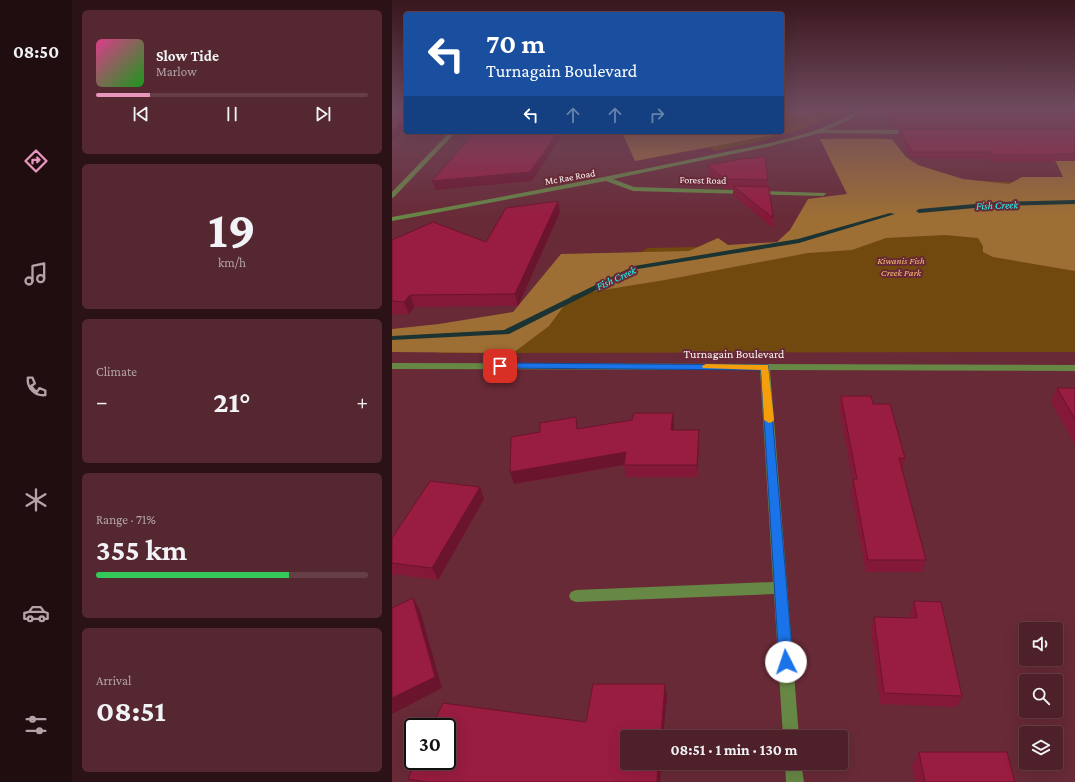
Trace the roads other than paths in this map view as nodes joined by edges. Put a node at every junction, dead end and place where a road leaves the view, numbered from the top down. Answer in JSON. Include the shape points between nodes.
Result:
{"nodes":[{"id":1,"x":440,"y":145,"type":"edge"},
{"id":2,"x":763,"y":145,"type":"edge"},
{"id":3,"x":607,"y":180,"type":"junction"},
{"id":4,"x":823,"y":194,"type":"dead end"},
{"id":5,"x":392,"y":196,"type":"edge"},
{"id":6,"x":392,"y":219,"type":"edge"},
{"id":7,"x":392,"y":366,"type":"edge"},
{"id":8,"x":765,"y":367,"type":"junction"},
{"id":9,"x":1075,"y":368,"type":"edge"},
{"id":10,"x":780,"y":588,"type":"junction"},
{"id":11,"x":576,"y":596,"type":"dead end"},
{"id":12,"x":790,"y":730,"type":"edge"},
{"id":13,"x":794,"y":770,"type":"edge"},
{"id":14,"x":795,"y":782,"type":"edge"}],
"edges":[{"from":1,"to":5,"type":"street"},
{"from":2,"to":3,"type":"street","name":"Mc Rae Road"},
{"from":3,"to":4,"type":"street","name":"Forest Road","via":[[633,189]]},
{"from":3,"to":6,"type":"street","name":"Mc Rae Road"},
{"from":7,"to":8,"type":"street","name":"Turnagain Boulevard"},
{"from":8,"to":9,"type":"street","name":"Turnagain Boulevard"},
{"from":8,"to":10,"type":"street"},
{"from":10,"to":11,"type":"street"},
{"from":10,"to":12,"type":"street"},
{"from":13,"to":14,"type":"street"}]}
